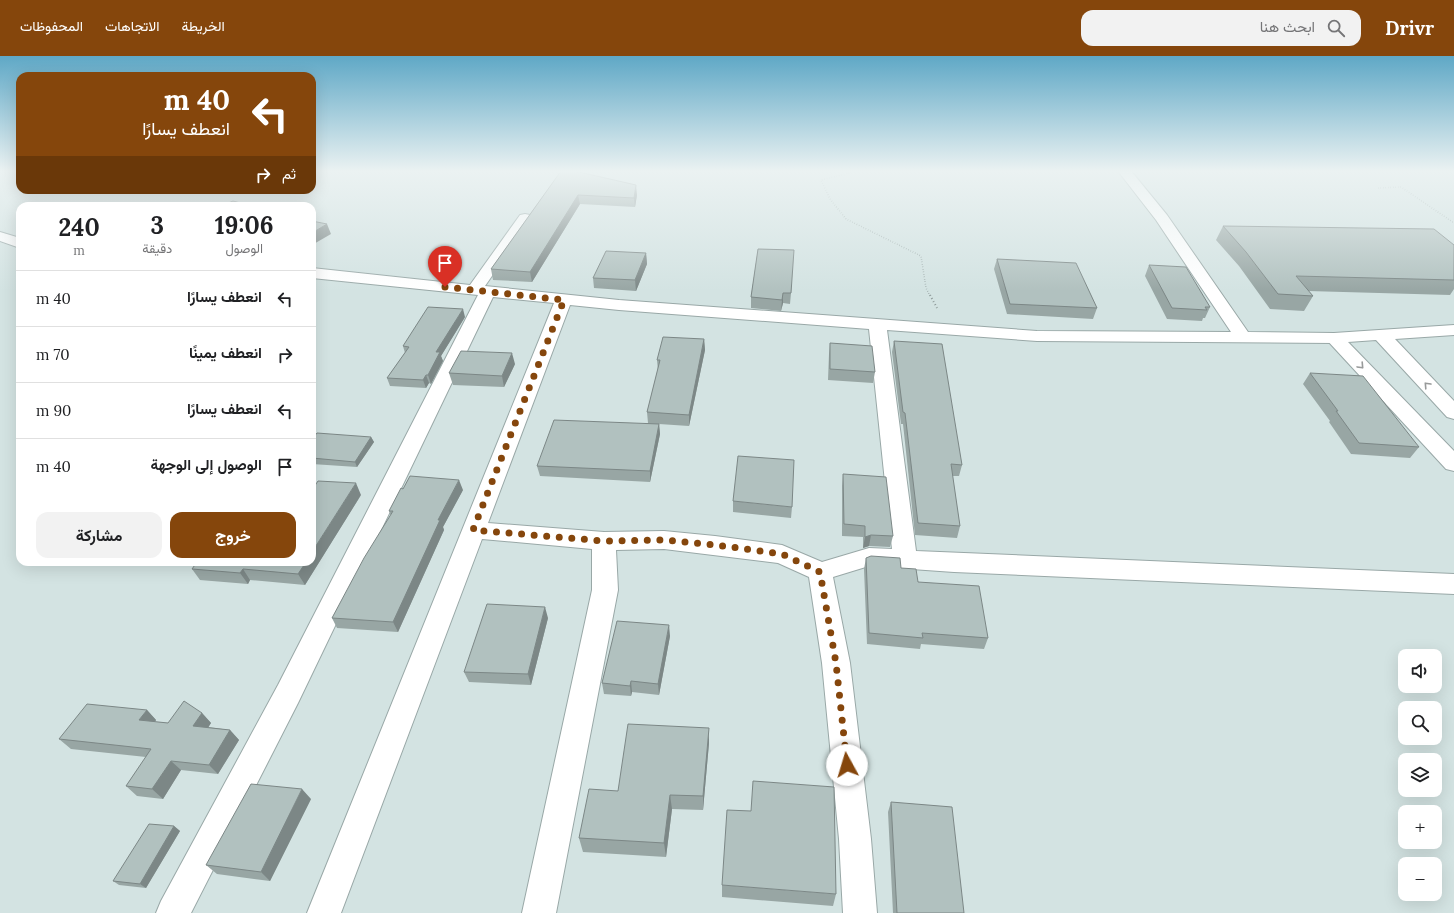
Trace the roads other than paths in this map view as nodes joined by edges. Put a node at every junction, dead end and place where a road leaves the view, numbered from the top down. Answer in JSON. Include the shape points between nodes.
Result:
{"nodes":[{"id":1,"x":1156,"y":211,"type":"edge"},
{"id":2,"x":525,"y":218,"type":"edge"},
{"id":3,"x":0,"y":236,"type":"edge"},
{"id":4,"x":16,"y":242,"type":"edge"},
{"id":5,"x":316,"y":272,"type":"edge"},
{"id":6,"x":481,"y":290,"type":"junction"},
{"id":7,"x":564,"y":300,"type":"junction"},
{"id":8,"x":877,"y":324,"type":"junction"},
{"id":9,"x":1454,"y":330,"type":"edge"},
{"id":10,"x":1380,"y":334,"type":"junction"},
{"id":11,"x":1243,"y":337,"type":"junction"},
{"id":12,"x":1334,"y":338,"type":"junction"},
{"id":13,"x":1454,"y":413,"type":"edge"},
{"id":14,"x":1454,"y":464,"type":"edge"},
{"id":15,"x":473,"y":530,"type":"junction"},
{"id":16,"x":604,"y":541,"type":"junction"},
{"id":17,"x":905,"y":559,"type":"junction"},
{"id":18,"x":820,"y":572,"type":"junction"},
{"id":19,"x":1454,"y":584,"type":"edge"},
{"id":20,"x":173,"y":913,"type":"edge"},
{"id":21,"x":324,"y":913,"type":"edge"},
{"id":22,"x":539,"y":913,"type":"edge"},
{"id":23,"x":860,"y":913,"type":"edge"}],
"edges":[{"from":1,"to":11,"type":"street"},
{"from":2,"to":6,"type":"street"},
{"from":3,"to":4,"type":"street"},
{"from":5,"to":6,"type":"street"},
{"from":6,"to":7,"type":"street"},
{"from":6,"to":20,"type":"street","via":[[288,694]]},
{"from":7,"to":8,"type":"street"},
{"from":7,"to":15,"type":"street"},
{"from":8,"to":11,"type":"street","via":[[1038,336]]},
{"from":8,"to":17,"type":"street"},
{"from":9,"to":10,"type":"street"},
{"from":10,"to":12,"type":"street"},
{"from":13,"to":10,"type":"street","one_way":true},
{"from":11,"to":12,"type":"street"},
{"from":12,"to":14,"type":"street","one_way":true},
{"from":15,"to":16,"type":"street"},
{"from":15,"to":21,"type":"street"},
{"from":16,"to":18,"type":"street","via":[[664,540],[782,554]]},
{"from":16,"to":22,"type":"street","via":[[605,590]]},
{"from":17,"to":18,"type":"street","via":[[869,557]]},
{"from":17,"to":19,"type":"street"},
{"from":18,"to":23,"type":"street","via":[[836,663],[855,839]]}]}
